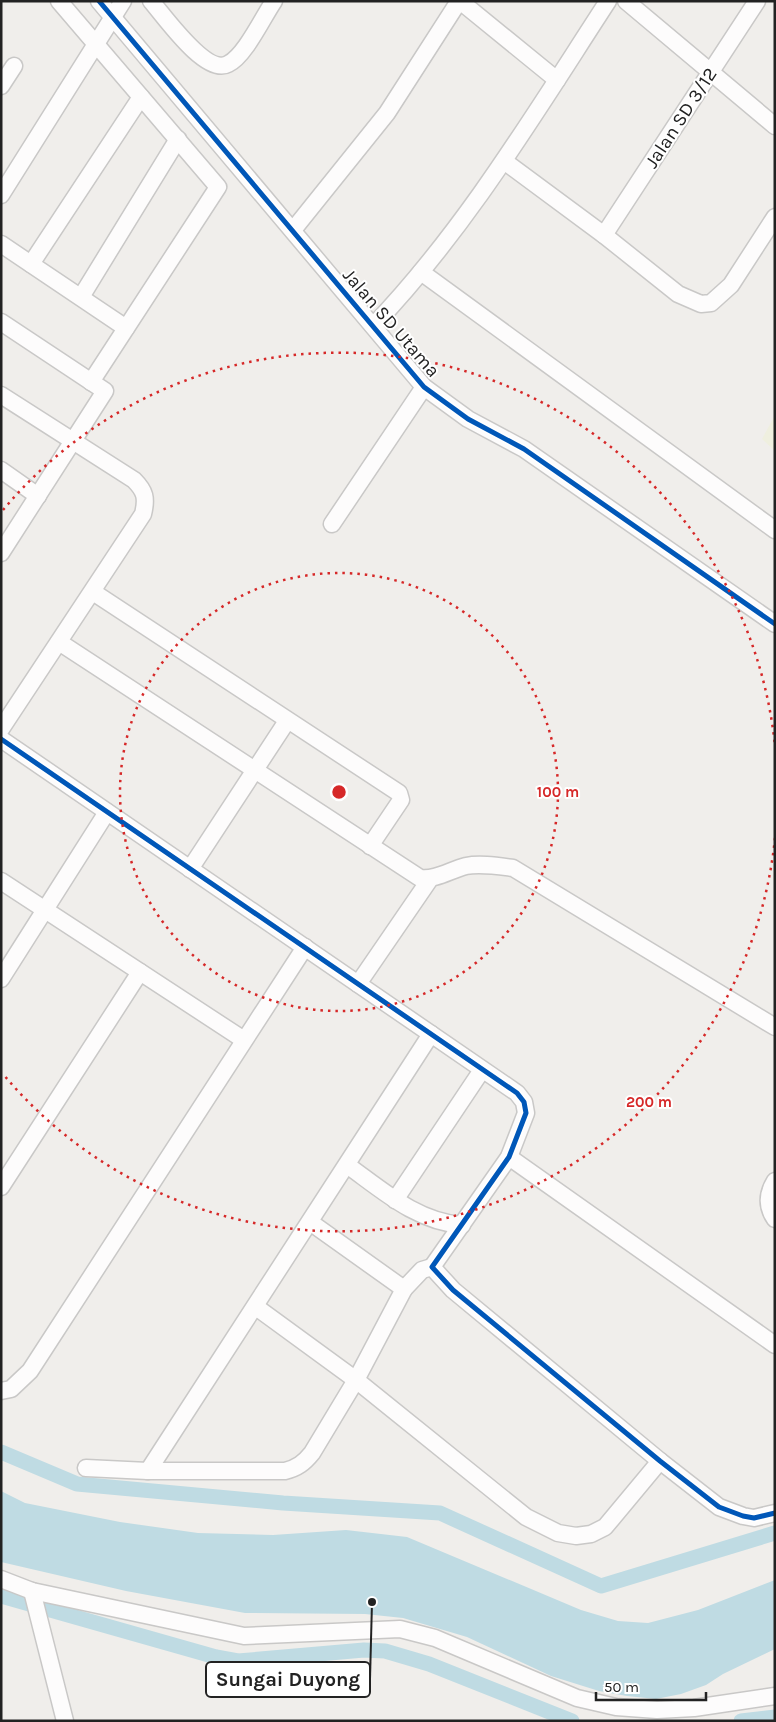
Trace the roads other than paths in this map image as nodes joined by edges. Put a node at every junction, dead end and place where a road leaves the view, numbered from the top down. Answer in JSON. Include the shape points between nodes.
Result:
{"nodes":[{"id":1,"x":59,"y":1,"type":"edge"},
{"id":2,"x":99,"y":1,"type":"edge"},
{"id":3,"x":123,"y":1,"type":"edge"},
{"id":4,"x":151,"y":1,"type":"edge"},
{"id":5,"x":274,"y":1,"type":"edge"},
{"id":6,"x":459,"y":1,"type":"edge"},
{"id":7,"x":608,"y":1,"type":"edge"},
{"id":8,"x":626,"y":1,"type":"edge"},
{"id":9,"x":757,"y":1,"type":"edge"},
{"id":10,"x":112,"y":16,"type":"junction"},
{"id":11,"x":95,"y":44,"type":"junction"},
{"id":12,"x":14,"y":66,"type":"dead end"},
{"id":13,"x":711,"y":73,"type":"junction"},
{"id":14,"x":557,"y":80,"type":"junction"},
{"id":15,"x":1,"y":86,"type":"edge"},
{"id":16,"x":141,"y":97,"type":"junction"},
{"id":17,"x":775,"y":126,"type":"edge"},
{"id":18,"x":178,"y":139,"type":"junction"},
{"id":19,"x":504,"y":161,"type":"junction"},
{"id":20,"x":1,"y":195,"type":"edge"},
{"id":21,"x":775,"y":217,"type":"edge"},
{"id":22,"x":293,"y":230,"type":"junction"},
{"id":23,"x":604,"y":235,"type":"junction"},
{"id":24,"x":1,"y":244,"type":"edge"},
{"id":25,"x":31,"y":264,"type":"junction"},
{"id":26,"x":421,"y":272,"type":"junction"},
{"id":27,"x":81,"y":297,"type":"junction"},
{"id":28,"x":1,"y":322,"type":"edge"},
{"id":29,"x":372,"y":326,"type":"junction"},
{"id":30,"x":126,"y":328,"type":"junction"},
{"id":31,"x":91,"y":382,"type":"junction"},
{"id":32,"x":424,"y":387,"type":"junction"},
{"id":33,"x":1,"y":395,"type":"edge"},
{"id":34,"x":72,"y":442,"type":"junction"},
{"id":35,"x":1,"y":470,"type":"edge"},
{"id":36,"x":38,"y":496,"type":"junction"},
{"id":37,"x":332,"y":524,"type":"dead end"},
{"id":38,"x":775,"y":530,"type":"edge"},
{"id":39,"x":1,"y":553,"type":"edge"},
{"id":40,"x":93,"y":592,"type":"junction"},
{"id":41,"x":775,"y":624,"type":"edge"},
{"id":42,"x":59,"y":642,"type":"junction"},
{"id":43,"x":287,"y":721,"type":"junction"},
{"id":44,"x":1,"y":729,"type":"edge"},
{"id":45,"x":1,"y":739,"type":"edge"},
{"id":46,"x":254,"y":770,"type":"junction"},
{"id":47,"x":108,"y":812,"type":"junction"},
{"id":48,"x":370,"y":846,"type":"junction"},
{"id":49,"x":190,"y":869,"type":"junction"},
{"id":50,"x":430,"y":879,"type":"junction"},
{"id":51,"x":1,"y":881,"type":"edge"},
{"id":52,"x":45,"y":910,"type":"junction"},
{"id":53,"x":305,"y":947,"type":"junction"},
{"id":54,"x":140,"y":972,"type":"junction"},
{"id":55,"x":1,"y":979,"type":"edge"},
{"id":56,"x":358,"y":984,"type":"junction"},
{"id":57,"x":775,"y":1027,"type":"edge"},
{"id":58,"x":431,"y":1034,"type":"junction"},
{"id":59,"x":244,"y":1040,"type":"junction"},
{"id":60,"x":482,"y":1070,"type":"junction"},
{"id":61,"x":509,"y":1157,"type":"junction"},
{"id":62,"x":346,"y":1166,"type":"junction"},
{"id":63,"x":775,"y":1182,"type":"edge"},
{"id":64,"x":1,"y":1187,"type":"edge"},
{"id":65,"x":395,"y":1200,"type":"junction"},
{"id":66,"x":775,"y":1218,"type":"edge"},
{"id":67,"x":310,"y":1222,"type":"junction"},
{"id":68,"x":462,"y":1225,"type":"junction"},
{"id":69,"x":432,"y":1267,"type":"junction"},
{"id":70,"x":404,"y":1289,"type":"junction"},
{"id":71,"x":256,"y":1306,"type":"junction"},
{"id":72,"x":775,"y":1345,"type":"edge"},
{"id":73,"x":356,"y":1380,"type":"junction"},
{"id":74,"x":1,"y":1391,"type":"edge"},
{"id":75,"x":660,"y":1462,"type":"junction"},
{"id":76,"x":86,"y":1468,"type":"dead end"},
{"id":77,"x":148,"y":1471,"type":"junction"},
{"id":78,"x":775,"y":1513,"type":"edge"},
{"id":79,"x":1,"y":1579,"type":"edge"},
{"id":80,"x":33,"y":1596,"type":"junction"},
{"id":81,"x":775,"y":1696,"type":"edge"},
{"id":82,"x":65,"y":1721,"type":"edge"}],
"edges":[{"from":1,"to":11,"type":"street"},
{"from":2,"to":10,"type":"street","name":"Jalan SD Utama"},
{"from":3,"to":10,"type":"street"},
{"from":4,"to":5,"type":"street","via":[[197,54],[217,67],[238,56]]},
{"from":6,"to":14,"type":"street"},
{"from":6,"to":22,"type":"street","via":[[387,113]]},
{"from":7,"to":14,"type":"street"},
{"from":8,"to":13,"type":"street"},
{"from":9,"to":13,"type":"street","name":"Jalan SD 3/12"},
{"from":10,"to":11,"type":"street"},
{"from":10,"to":22,"type":"street","name":"Jalan SD Utama"},
{"from":11,"to":16,"type":"street"},
{"from":11,"to":20,"type":"street"},
{"from":12,"to":15,"type":"street"},
{"from":13,"to":17,"type":"street"},
{"from":13,"to":23,"type":"street","name":"Jalan SD 3/12"},
{"from":14,"to":19,"type":"street"},
{"from":16,"to":18,"type":"street"},
{"from":16,"to":25,"type":"street"},
{"from":18,"to":27,"type":"street"},
{"from":18,"to":30,"type":"street","via":[[218,188]]},
{"from":19,"to":23,"type":"street"},
{"from":19,"to":26,"type":"street"},
{"from":21,"to":23,"type":"street","via":[[731,285],[712,303],[701,304],[678,294]]},
{"from":22,"to":29,"type":"street","name":"Jalan SD Utama"},
{"from":24,"to":25,"type":"street"},
{"from":25,"to":27,"type":"street"},
{"from":26,"to":29,"type":"street"},
{"from":26,"to":38,"type":"street","via":[[698,477]]},
{"from":27,"to":30,"type":"street"},
{"from":28,"to":31,"type":"street"},
{"from":29,"to":32,"type":"street","name":"Jalan SD Utama"},
{"from":30,"to":31,"type":"street"},
{"from":31,"to":34,"type":"street","via":[[105,391]]},
{"from":32,"to":37,"type":"street"},
{"from":32,"to":41,"type":"street","name":"Jalan SD Utama","via":[[468,419],[524,449]]},
{"from":33,"to":34,"type":"street"},
{"from":34,"to":36,"type":"street"},
{"from":34,"to":40,"type":"street","via":[[134,480],[143,490],[146,502],[143,514]]},
{"from":35,"to":36,"type":"street"},
{"from":36,"to":39,"type":"street"},
{"from":40,"to":42,"type":"street"},
{"from":40,"to":43,"type":"street"},
{"from":42,"to":44,"type":"street"},
{"from":42,"to":46,"type":"street"},
{"from":43,"to":46,"type":"street"},
{"from":43,"to":48,"type":"street","via":[[399,793],[401,800]]},
{"from":45,"to":47,"type":"street"},
{"from":46,"to":48,"type":"street"},
{"from":46,"to":49,"type":"street"},
{"from":47,"to":49,"type":"street"},
{"from":47,"to":52,"type":"street"},
{"from":48,"to":50,"type":"street","via":[[420,878]]},
{"from":49,"to":53,"type":"street"},
{"from":50,"to":56,"type":"street"},
{"from":50,"to":57,"type":"street","via":[[467,866],[513,868]]},
{"from":51,"to":52,"type":"street"},
{"from":52,"to":54,"type":"street"},
{"from":52,"to":55,"type":"street"},
{"from":53,"to":56,"type":"street"},
{"from":53,"to":59,"type":"street"},
{"from":54,"to":59,"type":"street"},
{"from":54,"to":64,"type":"street"},
{"from":56,"to":58,"type":"street"},
{"from":58,"to":60,"type":"street"},
{"from":58,"to":62,"type":"street"},
{"from":59,"to":74,"type":"street","via":[[30,1371],[11,1389]]},
{"from":60,"to":61,"type":"street","via":[[517,1093],[524,1102],[526,1113]]},
{"from":60,"to":65,"type":"street"},
{"from":61,"to":68,"type":"street"},
{"from":61,"to":72,"type":"street"},
{"from":62,"to":65,"type":"street"},
{"from":62,"to":67,"type":"street"},
{"from":63,"to":66,"type":"street","via":[[769,1191],[768,1203]]},
{"from":65,"to":68,"type":"street","via":[[429,1218]]},
{"from":67,"to":70,"type":"street"},
{"from":67,"to":71,"type":"street"},
{"from":68,"to":69,"type":"street"},
{"from":69,"to":70,"type":"street","via":[[422,1270]]},
{"from":69,"to":75,"type":"street","via":[[452,1290]]},
{"from":70,"to":73,"type":"street"},
{"from":71,"to":73,"type":"street"},
{"from":71,"to":77,"type":"street"},
{"from":73,"to":75,"type":"street","via":[[526,1517],[558,1533],[576,1536],[591,1534],[605,1527]]},
{"from":73,"to":77,"type":"street","via":[[312,1453],[296,1468],[285,1471]]},
{"from":75,"to":78,"type":"street","via":[[731,1513],[754,1518]]},
{"from":76,"to":77,"type":"street"},
{"from":79,"to":80,"type":"street"},
{"from":80,"to":81,"type":"street","via":[[244,1636],[400,1629],[435,1638],[576,1698],[616,1707],[694,1708]]},
{"from":80,"to":82,"type":"street"}]}
